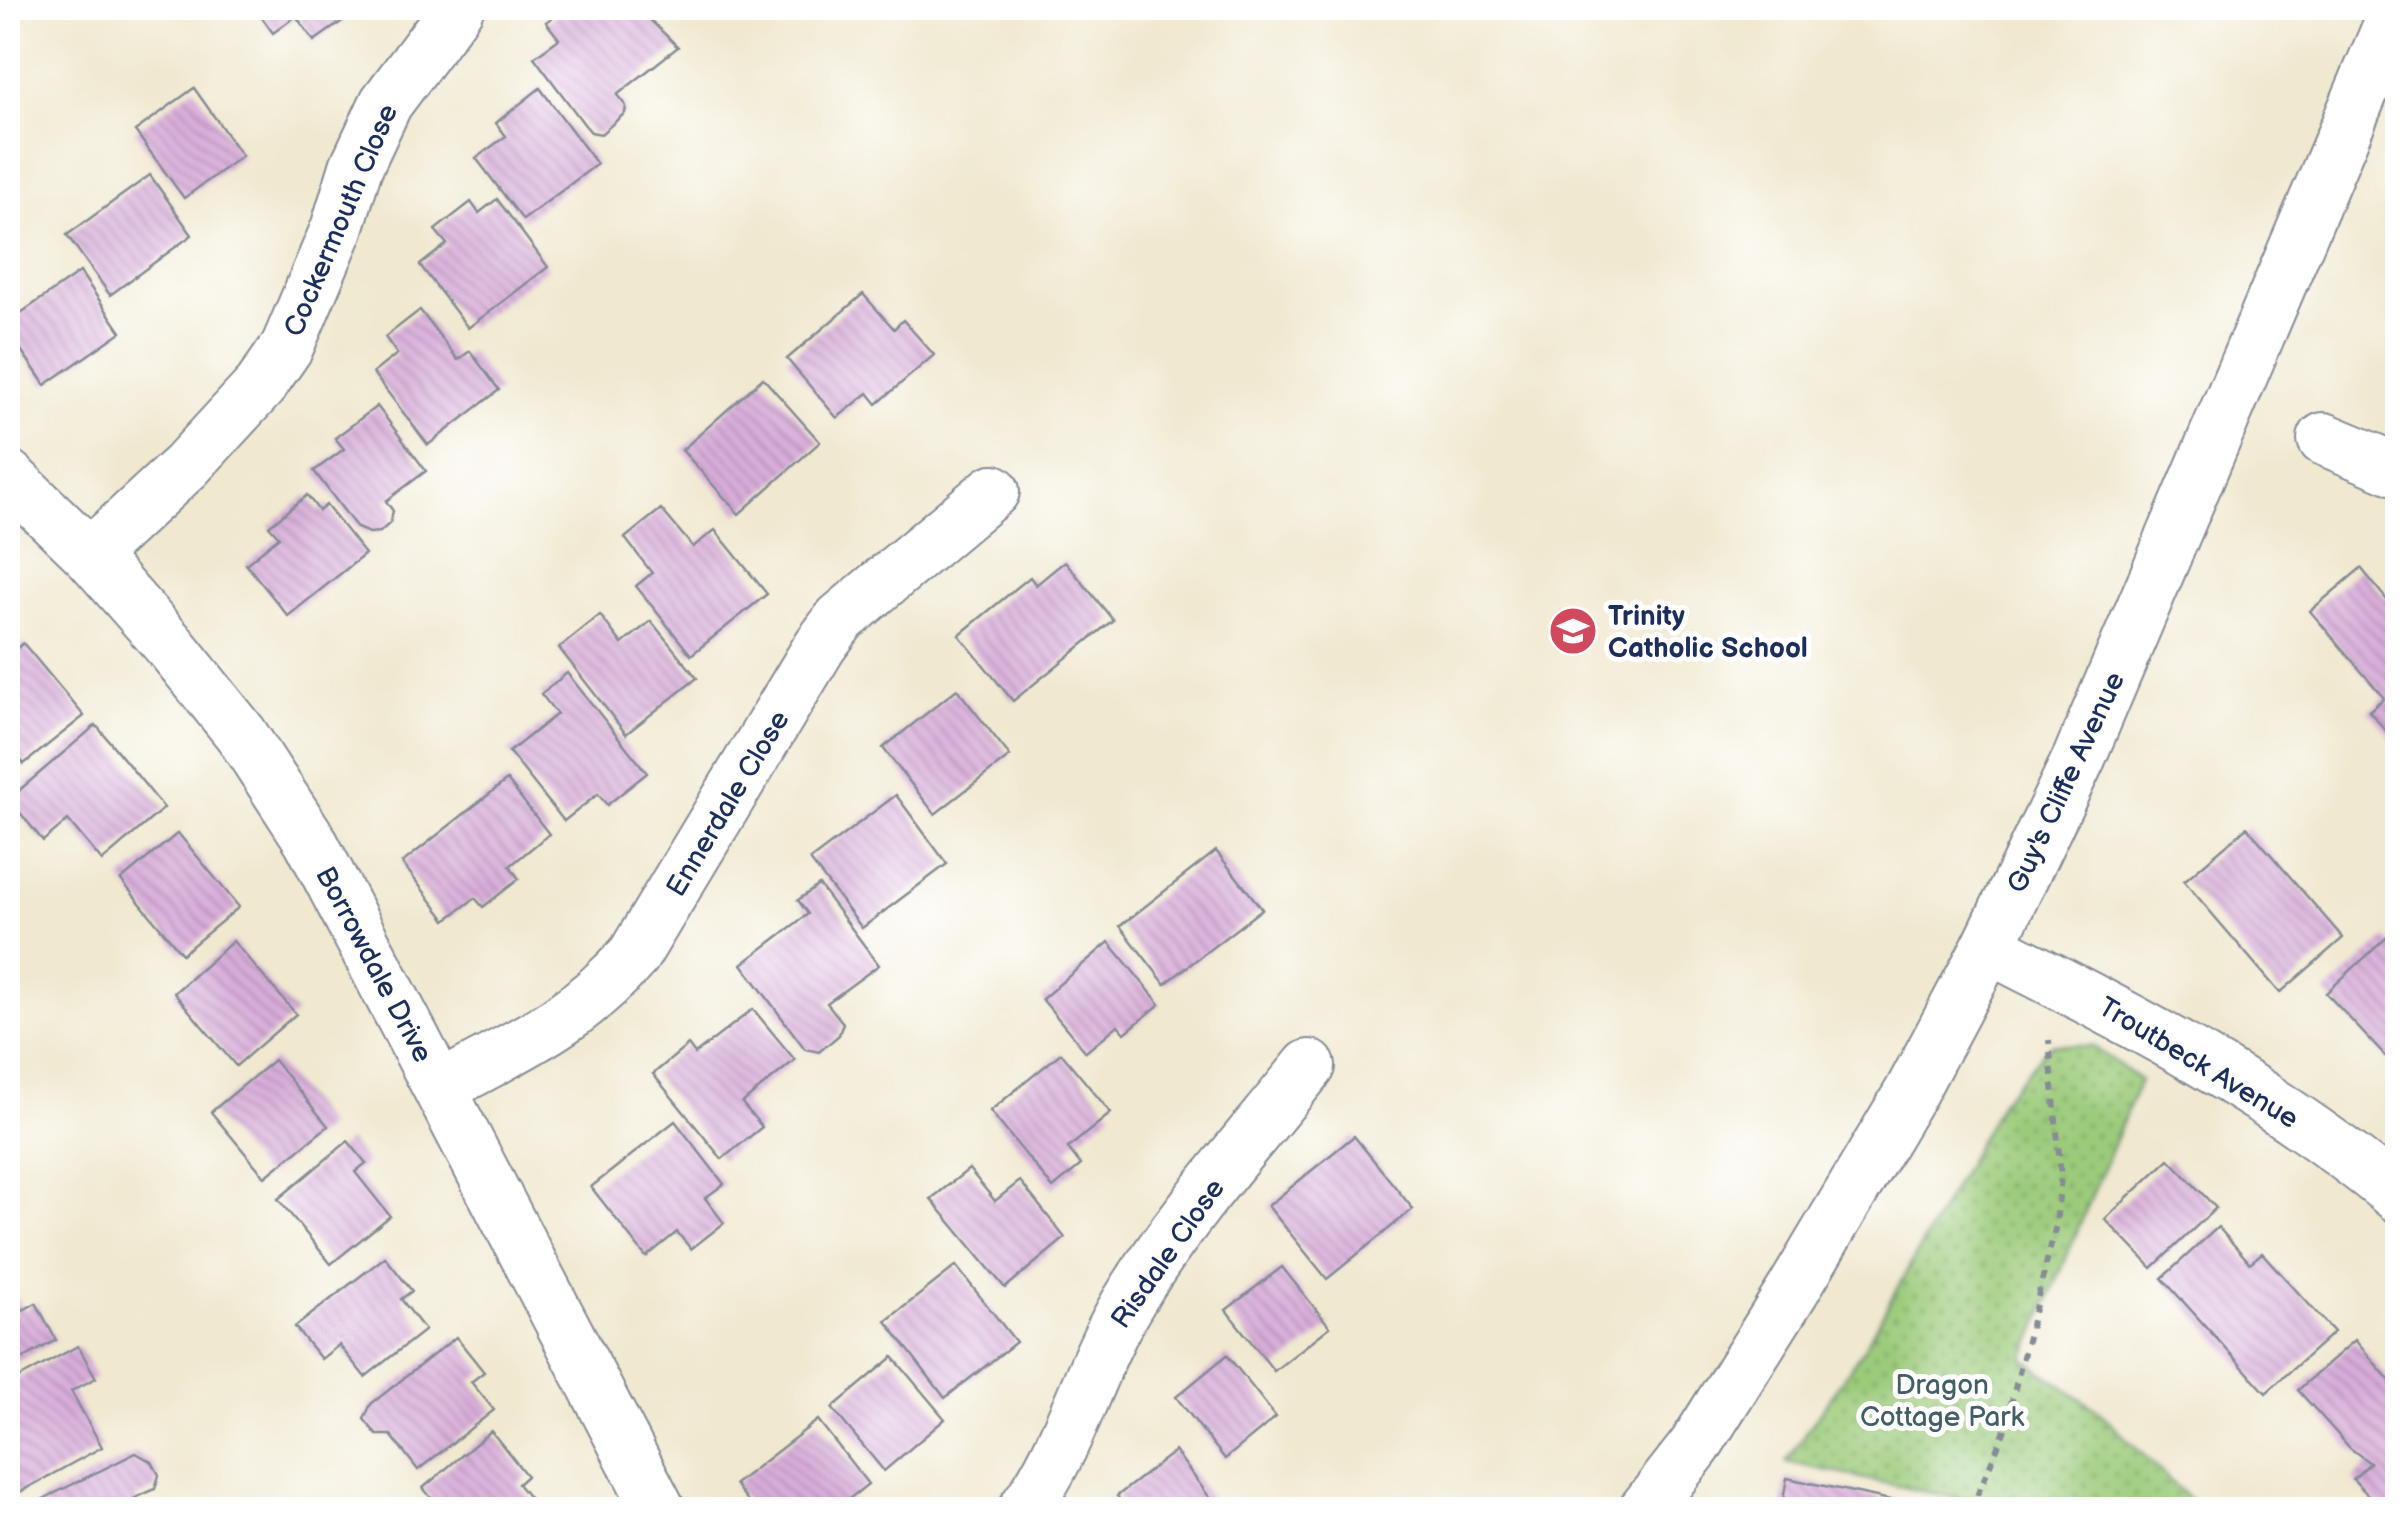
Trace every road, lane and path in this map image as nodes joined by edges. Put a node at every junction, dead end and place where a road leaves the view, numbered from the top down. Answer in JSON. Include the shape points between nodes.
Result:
{"nodes":[{"id":1,"x":458,"y":8,"type":"edge"},
{"id":2,"x":2397,"y":8,"type":"edge"},
{"id":3,"x":2324,"y":439,"type":"dead end"},
{"id":4,"x":2398,"y":470,"type":"edge"},
{"id":5,"x":8,"y":476,"type":"edge"},
{"id":6,"x":993,"y":491,"type":"dead end"},
{"id":7,"x":90,"y":555,"type":"junction"},
{"id":8,"x":1988,"y":947,"type":"junction"},
{"id":9,"x":2042,"y":1026,"type":"dead end"},
{"id":10,"x":1309,"y":1066,"type":"dead end"},
{"id":11,"x":440,"y":1088,"type":"junction"},
{"id":12,"x":2398,"y":1196,"type":"edge"},
{"id":13,"x":659,"y":1510,"type":"edge"},
{"id":14,"x":1024,"y":1510,"type":"edge"},
{"id":15,"x":1645,"y":1510,"type":"edge"},
{"id":16,"x":1972,"y":1510,"type":"edge"}],
"edges":[{"from":1,"to":7,"type":"street","name":"Cockermouth Close","via":[[386,103],[287,347],[186,466]]},
{"from":2,"to":8,"type":"street","name":"Guy's Cliffe Avenue","via":[[2079,758]]},
{"from":3,"to":4,"type":"street"},
{"from":5,"to":7,"type":"street","name":"Borrowdale Drive"},
{"from":6,"to":11,"type":"street","name":"Ennerdale Close","via":[[840,619],[644,939],[608,984],[544,1032]]},
{"from":7,"to":11,"type":"street","name":"Borrowdale Drive","via":[[241,734],[310,840]]},
{"from":8,"to":12,"type":"street","name":"Troutbeck Avenue","via":[[2224,1071]]},
{"from":8,"to":15,"type":"street","name":"Guy's Cliffe Avenue","via":[[1794,1290],[1695,1446]]},
{"from":9,"to":16,"type":"path","via":[[2051,1044],[2059,1129],[2056,1225],[2004,1432]]},
{"from":10,"to":14,"type":"street","name":"Risdale Close","via":[[1188,1215],[1126,1304]]},
{"from":11,"to":13,"type":"street","name":"Borrowdale Drive"}]}
